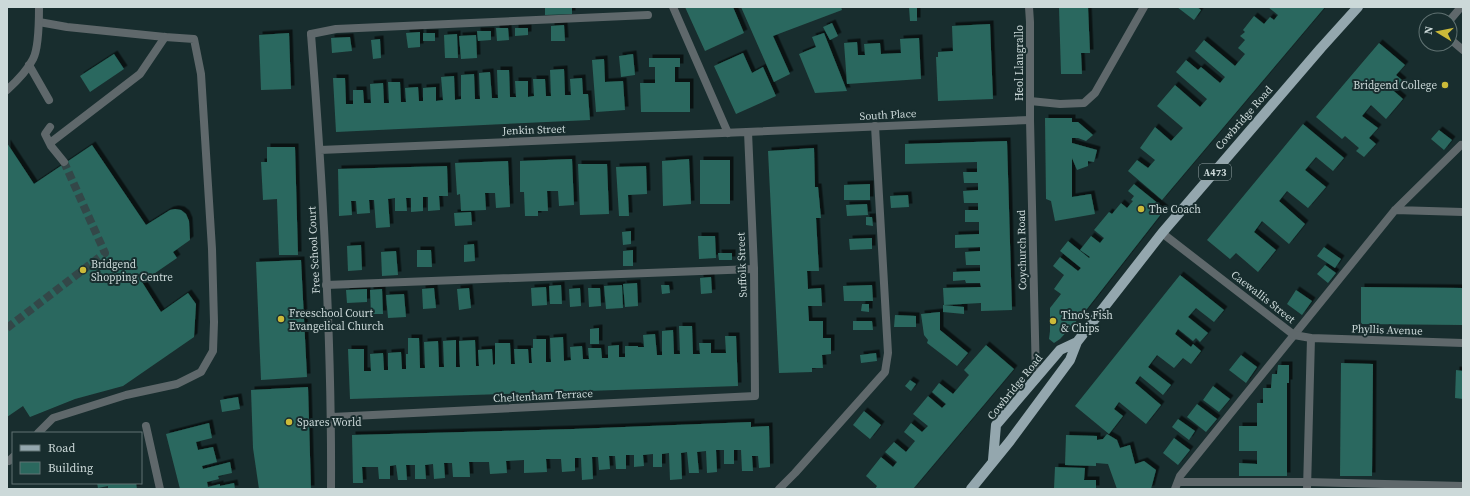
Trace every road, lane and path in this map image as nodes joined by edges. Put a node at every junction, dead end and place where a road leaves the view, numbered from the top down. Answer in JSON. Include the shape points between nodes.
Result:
{"nodes":[{"id":1,"x":39,"y":7,"type":"edge"},
{"id":2,"x":673,"y":7,"type":"edge"},
{"id":3,"x":1029,"y":7,"type":"edge"},
{"id":4,"x":1144,"y":7,"type":"edge"},
{"id":5,"x":1358,"y":7,"type":"edge"},
{"id":6,"x":648,"y":16,"type":"dead end"},
{"id":7,"x":39,"y":22,"type":"junction"},
{"id":8,"x":165,"y":37,"type":"junction"},
{"id":9,"x":29,"y":65,"type":"junction"},
{"id":10,"x":7,"y":90,"type":"edge"},
{"id":11,"x":49,"y":100,"type":"dead end"},
{"id":12,"x":1030,"y":101,"type":"junction"},
{"id":13,"x":1030,"y":120,"type":"junction"},
{"id":14,"x":875,"y":126,"type":"junction"},
{"id":15,"x":50,"y":127,"type":"dead end"},
{"id":16,"x":748,"y":132,"type":"junction"},
{"id":17,"x":728,"y":133,"type":"junction"},
{"id":18,"x":50,"y":143,"type":"junction"},
{"id":19,"x":1461,"y":145,"type":"dead end"},
{"id":20,"x":320,"y":150,"type":"junction"},
{"id":21,"x":64,"y":162,"type":"tunnel mouth"},
{"id":22,"x":1395,"y":210,"type":"junction"},
{"id":23,"x":1463,"y":212,"type":"edge"},
{"id":24,"x":1162,"y":233,"type":"junction"},
{"id":25,"x":754,"y":269,"type":"junction"},
{"id":26,"x":326,"y":285,"type":"junction"},
{"id":27,"x":1294,"y":335,"type":"junction"},
{"id":28,"x":1311,"y":338,"type":"junction"},
{"id":29,"x":1077,"y":342,"type":"junction"},
{"id":30,"x":1463,"y":343,"type":"edge"},
{"id":31,"x":1036,"y":379,"type":"junction"},
{"id":32,"x":755,"y":396,"type":"joint"},
{"id":33,"x":332,"y":417,"type":"junction"},
{"id":34,"x":146,"y":426,"type":"dead end"},
{"id":35,"x":39,"y":432,"type":"edge"},
{"id":36,"x":993,"y":460,"type":"junction"},
{"id":37,"x":1177,"y":485,"type":"edge"},
{"id":38,"x":1307,"y":486,"type":"edge"},
{"id":39,"x":1463,"y":486,"type":"edge"},
{"id":40,"x":160,"y":489,"type":"edge"},
{"id":41,"x":331,"y":489,"type":"edge"},
{"id":42,"x":779,"y":489,"type":"edge"},
{"id":43,"x":970,"y":489,"type":"edge"}],
"edges":[{"from":1,"to":7,"type":"street"},
{"from":2,"to":17,"type":"street"},
{"from":3,"to":12,"type":"street","name":"Heol Llangrallo"},
{"from":4,"to":12,"type":"street","via":[[1095,93],[1084,103]]},
{"from":5,"to":24,"type":"main road","name":"Cowbridge Road","number":"A473"},
{"from":6,"to":20,"type":"street","name":"Free School Court","via":[[336,29],[311,34]]},
{"from":7,"to":8,"type":"street"},
{"from":7,"to":9,"type":"street","via":[[34,58]]},
{"from":8,"to":18,"type":"street","via":[[140,74]]},
{"from":8,"to":35,"type":"street","via":[[194,39],[201,74],[212,249],[213,351],[201,372],[177,384],[126,395],[53,418]]},
{"from":9,"to":10,"type":"street"},
{"from":9,"to":11,"type":"street"},
{"from":12,"to":13,"type":"street","name":"Heol Llangrallo"},
{"from":13,"to":14,"type":"street","name":"South Place"},
{"from":13,"to":31,"type":"street","name":"Coychurch Road"},
{"from":14,"to":16,"type":"street","name":"South Place"},
{"from":14,"to":42,"type":"street","via":[[888,353],[885,372]]},
{"from":15,"to":18,"type":"street","via":[[45,134]]},
{"from":16,"to":17,"type":"street","name":"Jenkin Street"},
{"from":16,"to":25,"type":"street","name":"Suffolk Street"},
{"from":17,"to":20,"type":"street","name":"Jenkin Street"},
{"from":18,"to":21,"type":"street"},
{"from":19,"to":22,"type":"street"},
{"from":20,"to":26,"type":"street","name":"Free School Court"},
{"from":22,"to":23,"type":"street"},
{"from":22,"to":27,"type":"street"},
{"from":24,"to":27,"type":"street","name":"Caewallis Street"},
{"from":24,"to":29,"type":"main road","name":"Cowbridge Road","number":"A473"},
{"from":25,"to":26,"type":"street"},
{"from":25,"to":32,"type":"street","name":"Suffolk Street"},
{"from":26,"to":33,"type":"street","name":"Free School Court"},
{"from":27,"to":28,"type":"street","name":"Caewallis Street"},
{"from":27,"to":37,"type":"street","via":[[1180,476]]},
{"from":28,"to":30,"type":"street","name":"Phyllis Avenue"},
{"from":28,"to":38,"type":"street"},
{"from":29,"to":31,"type":"main road","name":"Cowbridge Road","number":"A473","via":[[1060,350]]},
{"from":29,"to":36,"type":"main road","name":"Cowbridge Road","number":"A473","via":[[1070,360]]},
{"from":31,"to":36,"type":"main road","name":"Cowbridge Road","number":"A473","via":[[996,425]]},
{"from":32,"to":33,"type":"street","name":"Cheltenham Terrace"},
{"from":33,"to":41,"type":"street","name":"Free School Court"},
{"from":34,"to":40,"type":"street"},
{"from":36,"to":43,"type":"main road","name":"Cowbridge Road","number":"A473"},
{"from":37,"to":38,"type":"street"},
{"from":38,"to":39,"type":"street"}]}
